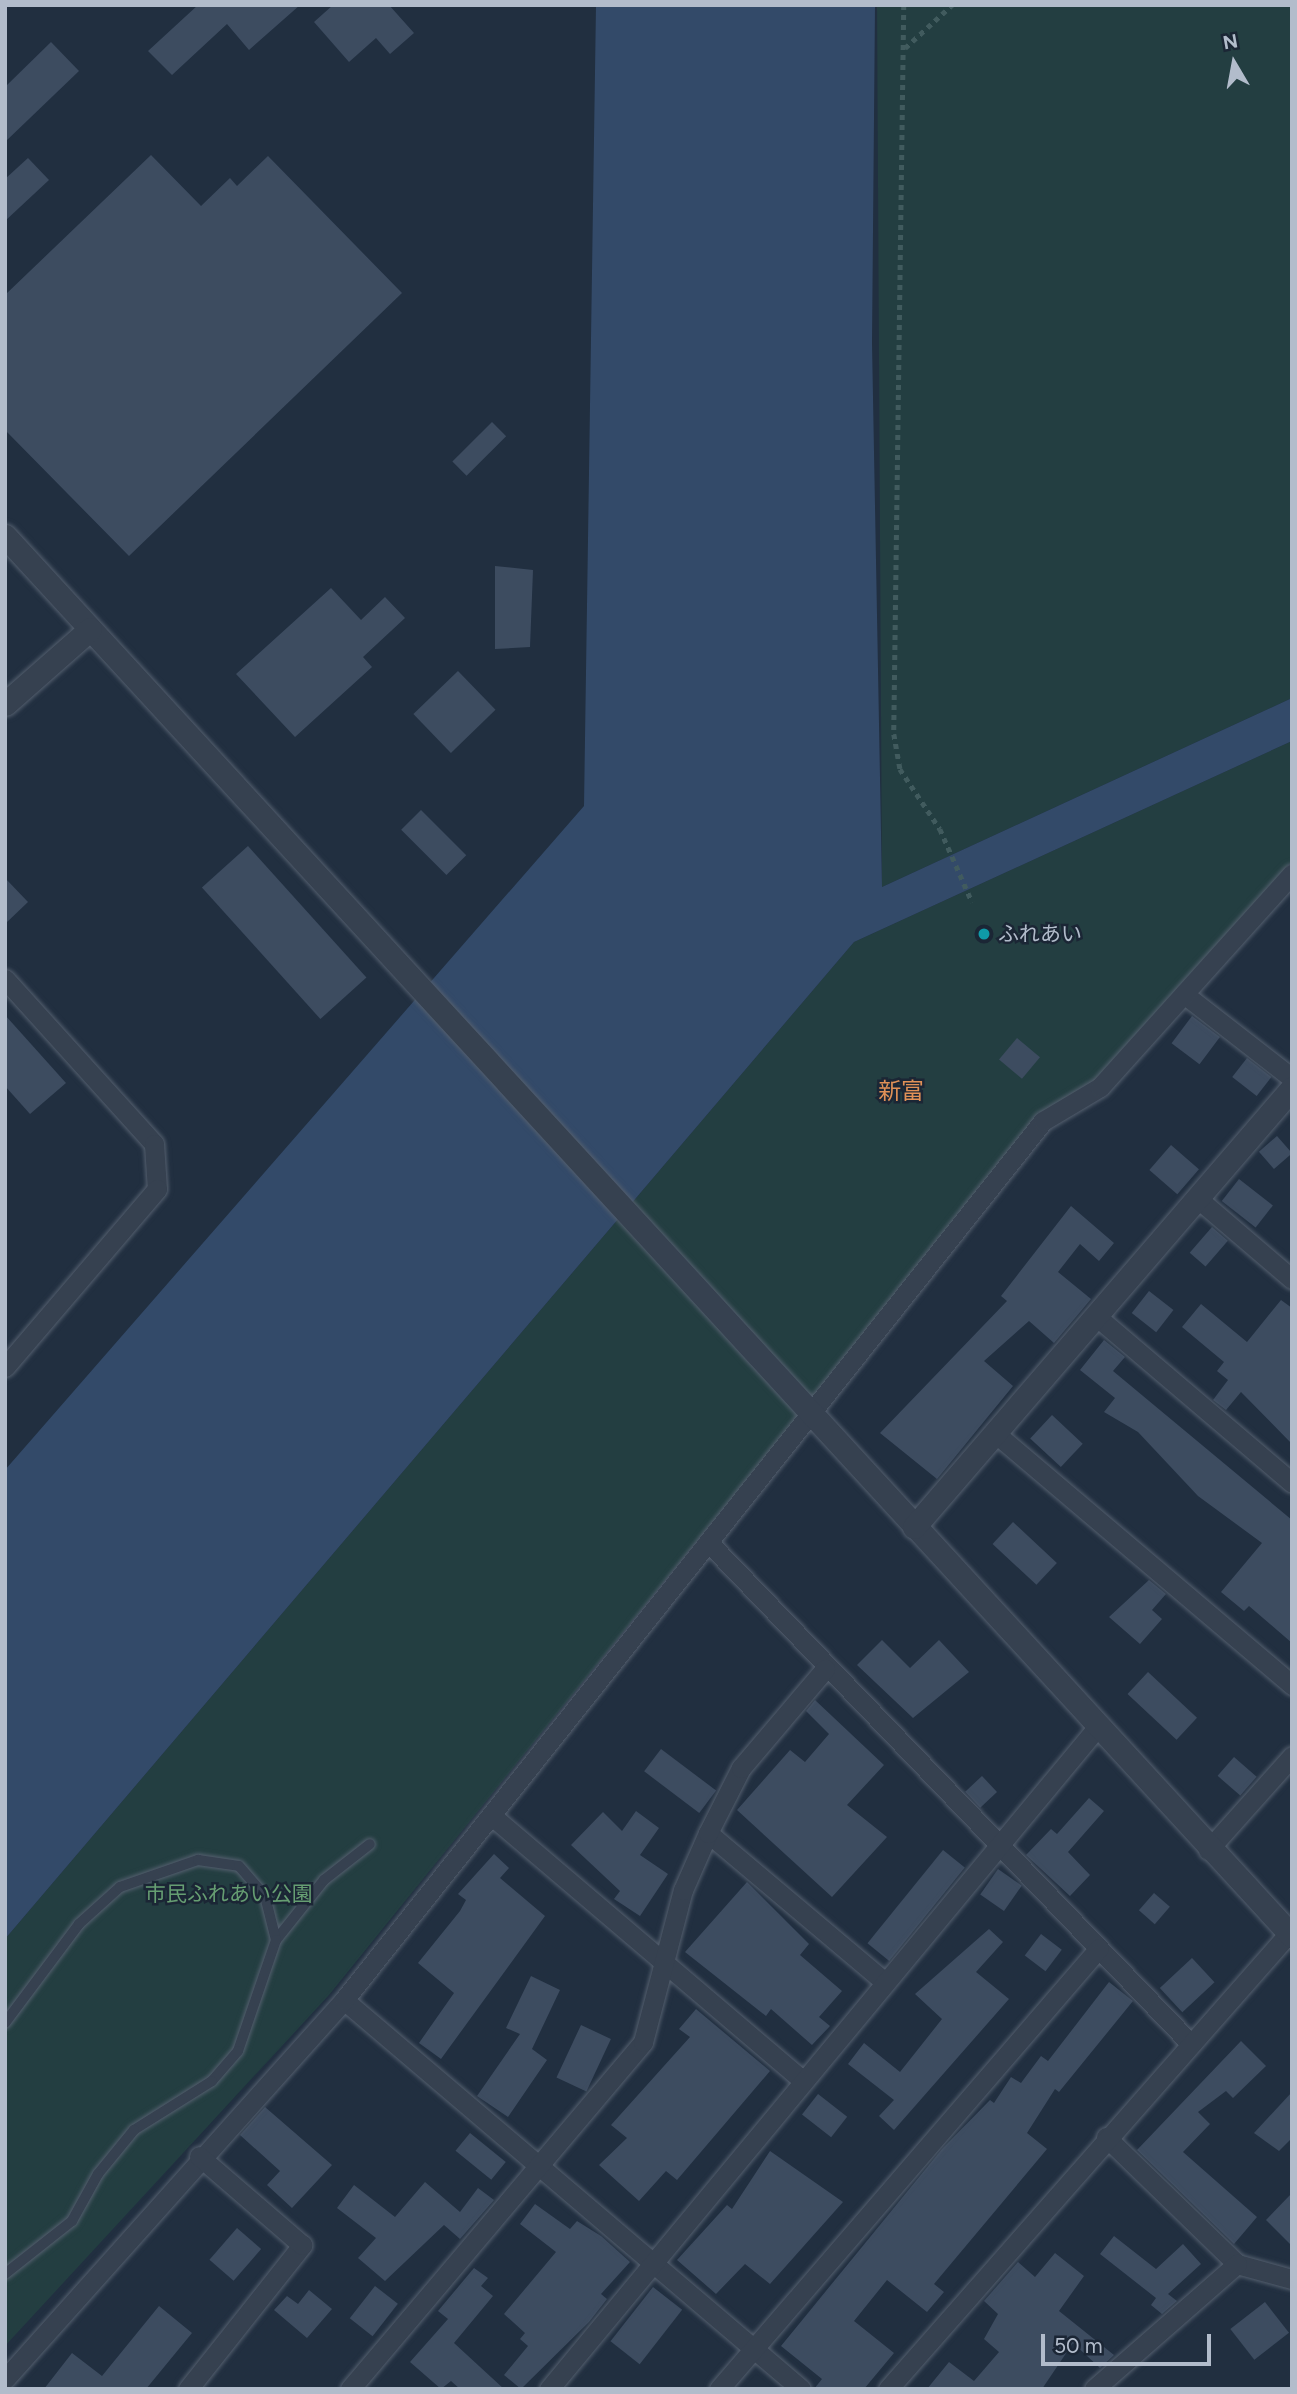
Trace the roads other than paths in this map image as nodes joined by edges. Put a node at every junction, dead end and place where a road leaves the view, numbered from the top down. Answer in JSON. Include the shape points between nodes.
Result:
{"nodes":[{"id":1,"x":5,"y":536,"type":"edge"},
{"id":2,"x":89,"y":629,"type":"junction"},
{"id":3,"x":5,"y":704,"type":"edge"},
{"id":4,"x":1292,"y":874,"type":"edge"},
{"id":5,"x":5,"y":979,"type":"edge"},
{"id":6,"x":1184,"y":994,"type":"junction"},
{"id":7,"x":1292,"y":1078,"type":"edge"},
{"id":8,"x":1292,"y":1088,"type":"edge"},
{"id":9,"x":1197,"y":1198,"type":"junction"},
{"id":10,"x":1292,"y":1279,"type":"edge"},
{"id":11,"x":1096,"y":1316,"type":"junction"},
{"id":12,"x":5,"y":1367,"type":"edge"},
{"id":13,"x":811,"y":1416,"type":"junction"},
{"id":14,"x":995,"y":1433,"type":"junction"},
{"id":15,"x":1292,"y":1483,"type":"edge"},
{"id":16,"x":914,"y":1527,"type":"junction"},
{"id":17,"x":710,"y":1544,"type":"junction"},
{"id":18,"x":825,"y":1669,"type":"junction"},
{"id":19,"x":1292,"y":1685,"type":"edge"},
{"id":20,"x":1099,"y":1725,"type":"junction"},
{"id":21,"x":1292,"y":1756,"type":"edge"},
{"id":22,"x":492,"y":1816,"type":"junction"},
{"id":23,"x":708,"y":1833,"type":"junction"},
{"id":24,"x":370,"y":1844,"type":"dead end"},
{"id":25,"x":999,"y":1848,"type":"junction"},
{"id":26,"x":1208,"y":1850,"type":"junction"},
{"id":27,"x":1290,"y":1934,"type":"edge"},
{"id":28,"x":276,"y":1940,"type":"junction"},
{"id":29,"x":1099,"y":1948,"type":"junction"},
{"id":30,"x":663,"y":1963,"type":"junction"},
{"id":31,"x":884,"y":1981,"type":"junction"},
{"id":32,"x":344,"y":2000,"type":"junction"},
{"id":33,"x":5,"y":2023,"type":"edge"},
{"id":34,"x":1189,"y":2042,"type":"junction"},
{"id":35,"x":801,"y":2079,"type":"junction"},
{"id":36,"x":1106,"y":2137,"type":"junction"},
{"id":37,"x":199,"y":2156,"type":"junction"},
{"id":38,"x":540,"y":2165,"type":"junction"},
{"id":39,"x":657,"y":2261,"type":"junction"},
{"id":40,"x":1237,"y":2264,"type":"junction"},
{"id":41,"x":5,"y":2274,"type":"edge"},
{"id":42,"x":1292,"y":2280,"type":"edge"},
{"id":43,"x":753,"y":2348,"type":"junction"},
{"id":44,"x":5,"y":2378,"type":"edge"},
{"id":45,"x":188,"y":2389,"type":"edge"},
{"id":46,"x":349,"y":2389,"type":"edge"},
{"id":47,"x":549,"y":2389,"type":"edge"},
{"id":48,"x":719,"y":2389,"type":"edge"},
{"id":49,"x":801,"y":2389,"type":"edge"},
{"id":50,"x":888,"y":2389,"type":"edge"},
{"id":51,"x":1094,"y":2389,"type":"edge"}],
"edges":[{"from":1,"to":2,"type":"street"},
{"from":2,"to":3,"type":"street"},
{"from":2,"to":13,"type":"street"},
{"from":4,"to":6,"type":"street"},
{"from":5,"to":12,"type":"street","via":[[154,1144],[157,1189]]},
{"from":6,"to":7,"type":"street"},
{"from":6,"to":13,"type":"street","via":[[1100,1087],[1043,1121]]},
{"from":8,"to":9,"type":"street"},
{"from":9,"to":10,"type":"street"},
{"from":9,"to":11,"type":"street"},
{"from":11,"to":14,"type":"street"},
{"from":11,"to":15,"type":"street"},
{"from":13,"to":16,"type":"street"},
{"from":13,"to":17,"type":"street"},
{"from":14,"to":16,"type":"street"},
{"from":14,"to":19,"type":"street"},
{"from":16,"to":20,"type":"street"},
{"from":17,"to":18,"type":"street"},
{"from":17,"to":22,"type":"street"},
{"from":18,"to":23,"type":"street","via":[[741,1768]]},
{"from":18,"to":25,"type":"street"},
{"from":20,"to":25,"type":"street"},
{"from":20,"to":26,"type":"street"},
{"from":21,"to":26,"type":"street"},
{"from":22,"to":30,"type":"street"},
{"from":22,"to":32,"type":"street"},
{"from":23,"to":30,"type":"street"},
{"from":23,"to":31,"type":"street"},
{"from":24,"to":28,"type":"lane","via":[[324,1880]]},
{"from":25,"to":29,"type":"street"},
{"from":25,"to":31,"type":"street"},
{"from":26,"to":27,"type":"street"},
{"from":27,"to":34,"type":"street"},
{"from":28,"to":33,"type":"lane","via":[[265,1896],[239,1867],[198,1860],[120,1887],[79,1924]]},
{"from":28,"to":41,"type":"lane","via":[[238,2051],[212,2081],[134,2130],[98,2174],[72,2221]]},
{"from":29,"to":34,"type":"street"},
{"from":29,"to":43,"type":"street"},
{"from":30,"to":35,"type":"street"},
{"from":30,"to":38,"type":"street","via":[[643,2042]]},
{"from":31,"to":35,"type":"street"},
{"from":32,"to":37,"type":"street"},
{"from":32,"to":38,"type":"street"},
{"from":34,"to":36,"type":"street"},
{"from":35,"to":39,"type":"street"},
{"from":36,"to":40,"type":"street"},
{"from":36,"to":50,"type":"street"},
{"from":37,"to":44,"type":"street"},
{"from":37,"to":45,"type":"street","via":[[302,2245]]},
{"from":38,"to":39,"type":"street"},
{"from":38,"to":46,"type":"street"},
{"from":39,"to":43,"type":"street"},
{"from":39,"to":47,"type":"street"},
{"from":40,"to":42,"type":"street"},
{"from":40,"to":51,"type":"street"},
{"from":43,"to":48,"type":"street"},
{"from":43,"to":49,"type":"street"}]}
